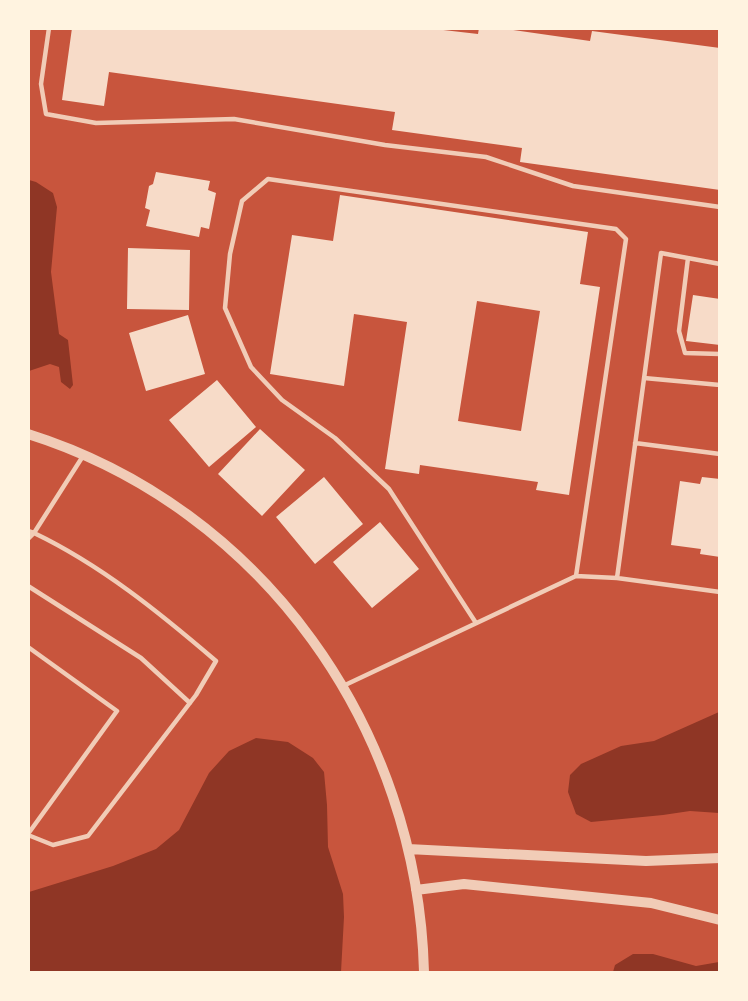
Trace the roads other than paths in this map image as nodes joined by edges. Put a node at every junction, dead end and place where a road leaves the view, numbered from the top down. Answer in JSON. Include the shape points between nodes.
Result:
{"nodes":[{"id":1,"x":49,"y":28,"type":"edge"},
{"id":2,"x":720,"y":207,"type":"edge"},
{"id":3,"x":688,"y":258,"type":"junction"},
{"id":4,"x":720,"y":264,"type":"edge"},
{"id":5,"x":720,"y":354,"type":"edge"},
{"id":6,"x":644,"y":378,"type":"junction"},
{"id":7,"x":720,"y":385,"type":"edge"},
{"id":8,"x":28,"y":434,"type":"edge"},
{"id":9,"x":635,"y":443,"type":"junction"},
{"id":10,"x":720,"y":454,"type":"edge"},
{"id":11,"x":84,"y":455,"type":"junction"},
{"id":12,"x":31,"y":532,"type":"edge"},
{"id":13,"x":28,"y":539,"type":"edge"},
{"id":14,"x":576,"y":576,"type":"junction"},
{"id":15,"x":617,"y":578,"type":"junction"},
{"id":16,"x":28,"y":586,"type":"edge"},
{"id":17,"x":720,"y":592,"type":"edge"},
{"id":18,"x":476,"y":623,"type":"junction"},
{"id":19,"x":28,"y":647,"type":"edge"},
{"id":20,"x":343,"y":686,"type":"junction"},
{"id":21,"x":190,"y":703,"type":"junction"},
{"id":22,"x":28,"y":835,"type":"edge"},
{"id":23,"x":408,"y":849,"type":"junction"},
{"id":24,"x":720,"y":858,"type":"edge"},
{"id":25,"x":416,"y":890,"type":"junction"},
{"id":26,"x":720,"y":920,"type":"edge"},
{"id":27,"x":424,"y":972,"type":"edge"}],
"edges":[{"from":1,"to":2,"type":"lane","via":[[41,84],[46,114],[96,123],[234,119],[486,157],[573,186]]},
{"from":3,"to":4,"type":"lane"},
{"from":3,"to":5,"type":"lane","via":[[679,331],[685,352]]},
{"from":3,"to":6,"type":"lane","via":[[661,254]]},
{"from":6,"to":7,"type":"lane"},
{"from":6,"to":9,"type":"lane"},
{"from":8,"to":11,"type":"street"},
{"from":9,"to":10,"type":"lane"},
{"from":9,"to":15,"type":"lane"},
{"from":11,"to":12,"type":"lane"},
{"from":11,"to":20,"type":"street","via":[[130,477],[224,543],[308,633]]},
{"from":12,"to":13,"type":"lane"},
{"from":12,"to":21,"type":"lane","via":[[58,544],[104,574],[161,614],[216,661]]},
{"from":14,"to":15,"type":"lane"},
{"from":14,"to":18,"type":"lane"},
{"from":14,"to":18,"type":"lane","via":[[626,239],[616,229],[267,179],[242,201],[230,254],[225,308],[251,367],[282,400],[335,438],[389,489]]},
{"from":15,"to":17,"type":"lane"},
{"from":16,"to":21,"type":"lane","via":[[141,658]]},
{"from":18,"to":20,"type":"lane"},
{"from":19,"to":22,"type":"lane","via":[[117,711]]},
{"from":20,"to":23,"type":"street","via":[[387,778]]},
{"from":21,"to":22,"type":"lane","via":[[88,836],[53,845]]},
{"from":23,"to":24,"type":"street","via":[[646,861]]},
{"from":23,"to":25,"type":"street"},
{"from":25,"to":26,"type":"street","via":[[465,884],[651,903]]},
{"from":25,"to":27,"type":"street"}]}
